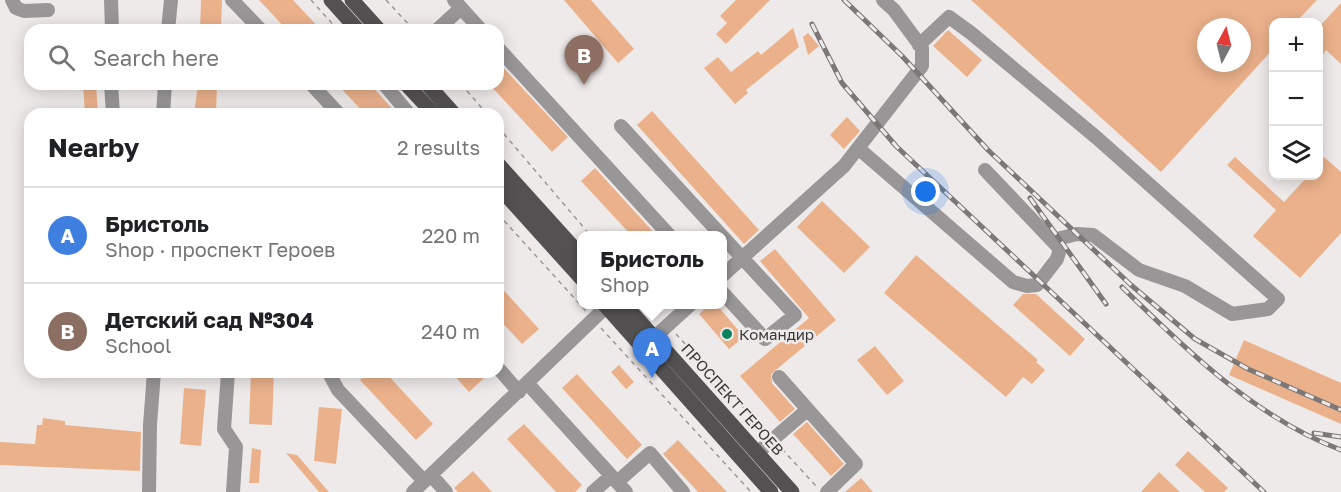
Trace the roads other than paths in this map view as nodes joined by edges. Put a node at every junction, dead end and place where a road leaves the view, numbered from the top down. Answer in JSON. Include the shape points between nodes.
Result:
{"nodes":[{"id":1,"x":12,"y":0,"type":"edge"},
{"id":2,"x":111,"y":0,"type":"edge"},
{"id":3,"x":171,"y":0,"type":"edge"},
{"id":4,"x":232,"y":0,"type":"edge"},
{"id":5,"x":331,"y":0,"type":"edge"},
{"id":6,"x":352,"y":0,"type":"edge"},
{"id":7,"x":883,"y":0,"type":"edge"},
{"id":8,"x":458,"y":4,"type":"edge"},
{"id":9,"x":48,"y":10,"type":"dead end"},
{"id":10,"x":112,"y":24,"type":"edge"},
{"id":11,"x":169,"y":24,"type":"edge"},
{"id":12,"x":255,"y":24,"type":"edge"},
{"id":13,"x":353,"y":24,"type":"edge"},
{"id":14,"x":374,"y":24,"type":"edge"},
{"id":15,"x":442,"y":24,"type":"edge"},
{"id":16,"x":476,"y":24,"type":"edge"},
{"id":17,"x":919,"y":45,"type":"junction"},
{"id":18,"x":504,"y":55,"type":"edge"},
{"id":19,"x":111,"y":90,"type":"edge"},
{"id":20,"x":165,"y":90,"type":"edge"},
{"id":21,"x":318,"y":90,"type":"edge"},
{"id":22,"x":389,"y":90,"type":"edge"},
{"id":23,"x":412,"y":90,"type":"edge"},
{"id":24,"x":432,"y":90,"type":"edge"},
{"id":25,"x":113,"y":108,"type":"edge"},
{"id":26,"x":164,"y":108,"type":"edge"},
{"id":27,"x":334,"y":108,"type":"edge"},
{"id":28,"x":404,"y":108,"type":"edge"},
{"id":29,"x":428,"y":108,"type":"edge"},
{"id":30,"x":449,"y":108,"type":"edge"},
{"id":31,"x":621,"y":126,"type":"dead end"},
{"id":32,"x":858,"y":148,"type":"junction"},
{"id":33,"x":985,"y":170,"type":"dead end"},
{"id":34,"x":504,"y":171,"type":"edge"},
{"id":35,"x":504,"y":193,"type":"edge"},
{"id":36,"x":665,"y":231,"type":"edge"},
{"id":37,"x":717,"y":231,"type":"edge"},
{"id":38,"x":1053,"y":240,"type":"junction"},
{"id":39,"x":727,"y":241,"type":"edge"},
{"id":40,"x":577,"y":251,"type":"edge"},
{"id":41,"x":743,"y":258,"type":"junction"},
{"id":42,"x":727,"y":272,"type":"edge"},
{"id":43,"x":577,"y":273,"type":"edge"},
{"id":44,"x":727,"y":296,"type":"edge"},
{"id":45,"x":602,"y":309,"type":"edge"},
{"id":46,"x":610,"y":309,"type":"edge"},
{"id":47,"x":627,"y":309,"type":"edge"},
{"id":48,"x":686,"y":309,"type":"edge"},
{"id":49,"x":648,"y":343,"type":"junction"},
{"id":50,"x":504,"y":373,"type":"edge"},
{"id":51,"x":779,"y":377,"type":"dead end"},
{"id":52,"x":154,"y":378,"type":"edge"},
{"id":53,"x":228,"y":378,"type":"edge"},
{"id":54,"x":332,"y":378,"type":"edge"},
{"id":55,"x":523,"y":388,"type":"junction"},
{"id":56,"x":807,"y":410,"type":"junction"},
{"id":57,"x":757,"y":453,"type":"junction"},
{"id":58,"x":618,"y":483,"type":"edge"},
{"id":59,"x":420,"y":486,"type":"edge"},
{"id":60,"x":149,"y":492,"type":"edge"},
{"id":61,"x":233,"y":492,"type":"edge"},
{"id":62,"x":446,"y":492,"type":"edge"},
{"id":63,"x":593,"y":492,"type":"edge"},
{"id":64,"x":683,"y":492,"type":"edge"},
{"id":65,"x":771,"y":492,"type":"edge"},
{"id":66,"x":792,"y":492,"type":"edge"},
{"id":67,"x":827,"y":492,"type":"edge"}],
"edges":[{"from":1,"to":9,"type":"street","via":[[16,8],[24,11]]},
{"from":2,"to":10,"type":"street"},
{"from":3,"to":11,"type":"street"},
{"from":4,"to":12,"type":"street"},
{"from":5,"to":13,"type":"main road"},
{"from":6,"to":14,"type":"main road"},
{"from":7,"to":17,"type":"street"},
{"from":8,"to":15,"type":"street"},
{"from":8,"to":16,"type":"street"},
{"from":17,"to":32,"type":"street","via":[[922,66]]},
{"from":17,"to":38,"type":"street","via":[[949,17],[1097,138],[1278,299],[1268,309],[1232,314],[1185,286],[1139,270],[1093,235]]},
{"from":18,"to":36,"type":"street"},
{"from":19,"to":25,"type":"street"},
{"from":20,"to":26,"type":"street"},
{"from":21,"to":27,"type":"street"},
{"from":22,"to":28,"type":"street"},
{"from":23,"to":29,"type":"main road"},
{"from":24,"to":30,"type":"main road"},
{"from":31,"to":37,"type":"street"},
{"from":32,"to":38,"type":"street","via":[[1013,282],[1027,286],[1040,282],[1057,259],[1060,249]]},
{"from":32,"to":41,"type":"street","via":[[844,166]]},
{"from":33,"to":38,"type":"street"},
{"from":34,"to":40,"type":"main road"},
{"from":35,"to":43,"type":"main road"},
{"from":39,"to":41,"type":"street"},
{"from":41,"to":42,"type":"street"},
{"from":41,"to":44,"type":"street","via":[[795,315],[765,339]]},
{"from":45,"to":55,"type":"street"},
{"from":46,"to":49,"type":"main road","name":"ПРОСПЕКТ ГЕРОЕВ"},
{"from":47,"to":49,"type":"main road","name":"ПРОСПЕКТ ГЕРОЕВ"},
{"from":48,"to":49,"type":"street"},
{"from":49,"to":57,"type":"main road","name":"ПРОСПЕКТ ГЕРОЕВ"},
{"from":49,"to":65,"type":"main road","name":"ПРОСПЕКТ ГЕРОЕВ"},
{"from":50,"to":55,"type":"street"},
{"from":51,"to":56,"type":"street"},
{"from":52,"to":60,"type":"street"},
{"from":53,"to":61,"type":"street","via":[[224,429],[236,447]]},
{"from":54,"to":59,"type":"street"},
{"from":55,"to":58,"type":"street"},
{"from":55,"to":59,"type":"street"},
{"from":56,"to":57,"type":"street"},
{"from":56,"to":67,"type":"street","via":[[856,464]]},
{"from":57,"to":66,"type":"main road","name":"ПРОСПЕКТ ГЕРОЕВ"},
{"from":58,"to":63,"type":"street"},
{"from":58,"to":64,"type":"street","via":[[650,453]]},
{"from":59,"to":62,"type":"street"}]}
